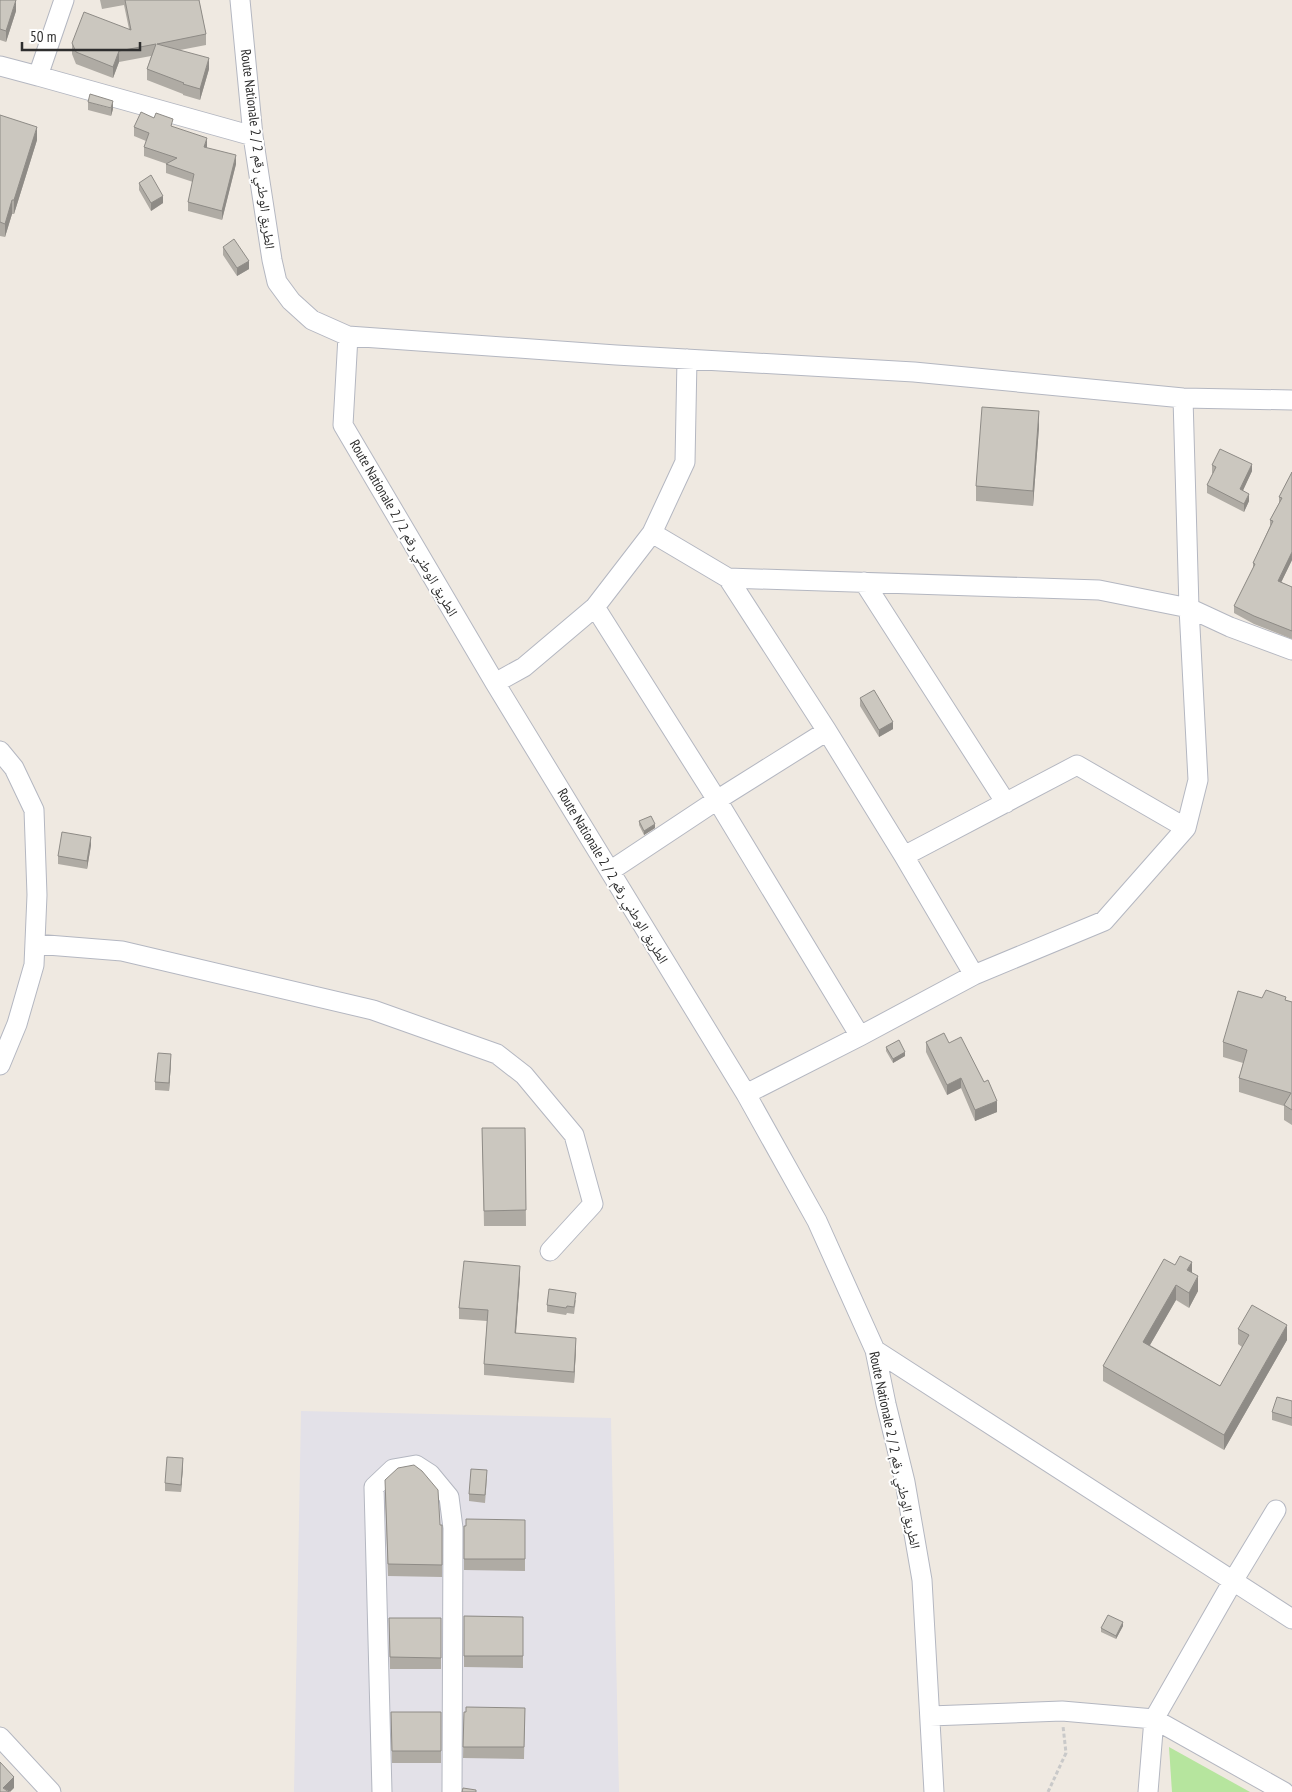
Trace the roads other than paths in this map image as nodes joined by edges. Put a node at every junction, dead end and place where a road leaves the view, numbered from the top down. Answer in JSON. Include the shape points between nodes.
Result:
{"nodes":[{"id":1,"x":64,"y":0,"type":"edge"},
{"id":2,"x":240,"y":0,"type":"edge"},
{"id":3,"x":0,"y":66,"type":"edge"},
{"id":4,"x":38,"y":76,"type":"junction"},
{"id":5,"x":253,"y":136,"type":"junction"},
{"id":6,"x":348,"y":336,"type":"junction"},
{"id":7,"x":687,"y":359,"type":"junction"},
{"id":8,"x":1183,"y":398,"type":"junction"},
{"id":9,"x":1292,"y":400,"type":"edge"},
{"id":10,"x":652,"y":533,"type":"junction"},
{"id":11,"x":728,"y":578,"type":"junction"},
{"id":12,"x":864,"y":582,"type":"junction"},
{"id":13,"x":595,"y":607,"type":"junction"},
{"id":14,"x":1188,"y":608,"type":"junction"},
{"id":15,"x":1292,"y":650,"type":"edge"},
{"id":16,"x":495,"y":683,"type":"junction"},
{"id":17,"x":827,"y":731,"type":"junction"},
{"id":18,"x":0,"y":751,"type":"edge"},
{"id":19,"x":716,"y":800,"type":"junction"},
{"id":20,"x":1006,"y":802,"type":"junction"},
{"id":21,"x":1186,"y":828,"type":"junction"},
{"id":22,"x":904,"y":856,"type":"junction"},
{"id":23,"x":610,"y":871,"type":"junction"},
{"id":24,"x":35,"y":944,"type":"junction"},
{"id":25,"x":974,"y":975,"type":"junction"},
{"id":26,"x":860,"y":1036,"type":"junction"},
{"id":27,"x":0,"y":1065,"type":"edge"},
{"id":28,"x":746,"y":1094,"type":"junction"},
{"id":29,"x":550,"y":1251,"type":"dead end"},
{"id":30,"x":875,"y":1350,"type":"junction"},
{"id":31,"x":1276,"y":1510,"type":"dead end"},
{"id":32,"x":1233,"y":1581,"type":"junction"},
{"id":33,"x":1292,"y":1619,"type":"edge"},
{"id":34,"x":930,"y":1716,"type":"junction"},
{"id":35,"x":1154,"y":1719,"type":"junction"},
{"id":36,"x":0,"y":1737,"type":"edge"},
{"id":37,"x":1273,"y":1789,"type":"edge"},
{"id":38,"x":51,"y":1792,"type":"edge"},
{"id":39,"x":382,"y":1792,"type":"edge"},
{"id":40,"x":452,"y":1792,"type":"edge"},
{"id":41,"x":934,"y":1792,"type":"edge"},
{"id":42,"x":1148,"y":1792,"type":"edge"}],
"edges":[{"from":1,"to":4,"type":"street"},
{"from":2,"to":5,"type":"street","name":"Route Nationale 2 / الطريق الوطني رقم 2"},
{"from":3,"to":4,"type":"street"},
{"from":4,"to":5,"type":"street"},
{"from":5,"to":6,"type":"street","name":"Route Nationale 2 / الطريق الوطني رقم 2","via":[[278,282],[291,301],[312,320]]},
{"from":6,"to":7,"type":"street"},
{"from":6,"to":16,"type":"street","name":"Route Nationale 2 / الطريق الوطني رقم 2","via":[[343,425]]},
{"from":7,"to":8,"type":"street","via":[[914,372]]},
{"from":7,"to":10,"type":"street","via":[[685,462]]},
{"from":8,"to":9,"type":"street"},
{"from":8,"to":14,"type":"street"},
{"from":10,"to":11,"type":"street"},
{"from":10,"to":13,"type":"street"},
{"from":11,"to":12,"type":"street"},
{"from":11,"to":17,"type":"street"},
{"from":12,"to":14,"type":"street","via":[[1099,590]]},
{"from":12,"to":20,"type":"street"},
{"from":13,"to":16,"type":"street","via":[[524,667]]},
{"from":13,"to":19,"type":"street"},
{"from":14,"to":15,"type":"street"},
{"from":14,"to":21,"type":"street","via":[[1198,780]]},
{"from":16,"to":23,"type":"street","name":"Route Nationale 2 / الطريق الوطني رقم 2"},
{"from":17,"to":19,"type":"street"},
{"from":17,"to":22,"type":"street"},
{"from":18,"to":24,"type":"street","via":[[14,768],[34,810]]},
{"from":19,"to":23,"type":"street"},
{"from":19,"to":26,"type":"street"},
{"from":20,"to":21,"type":"street","via":[[1077,765]]},
{"from":20,"to":22,"type":"street"},
{"from":21,"to":25,"type":"street","via":[[1104,921]]},
{"from":22,"to":25,"type":"street"},
{"from":23,"to":28,"type":"street","name":"Route Nationale 2 / الطريق الوطني رقم 2"},
{"from":24,"to":27,"type":"street","via":[[34,964],[17,1024]]},
{"from":24,"to":29,"type":"street","via":[[122,951],[373,1010],[497,1054],[524,1075],[574,1135],[593,1204]]},
{"from":25,"to":26,"type":"street"},
{"from":26,"to":28,"type":"street"},
{"from":28,"to":30,"type":"street","name":"Route Nationale 2 / الطريق الوطني رقم 2","via":[[818,1221]]},
{"from":30,"to":32,"type":"street"},
{"from":30,"to":34,"type":"street","name":"Route Nationale 2 / الطريق الوطني رقم 2","via":[[905,1482],[922,1580]]},
{"from":31,"to":32,"type":"street"},
{"from":32,"to":33,"type":"street"},
{"from":32,"to":35,"type":"street"},
{"from":34,"to":35,"type":"street","via":[[1062,1711]]},
{"from":34,"to":41,"type":"street","name":"Route Nationale 2 / الطريق الوطني رقم 2"},
{"from":35,"to":37,"type":"street"},
{"from":35,"to":42,"type":"street"},
{"from":36,"to":38,"type":"street"},
{"from":39,"to":40,"type":"street","via":[[374,1487],[393,1469],[416,1465],[430,1474],[449,1497],[453,1528]]}]}
